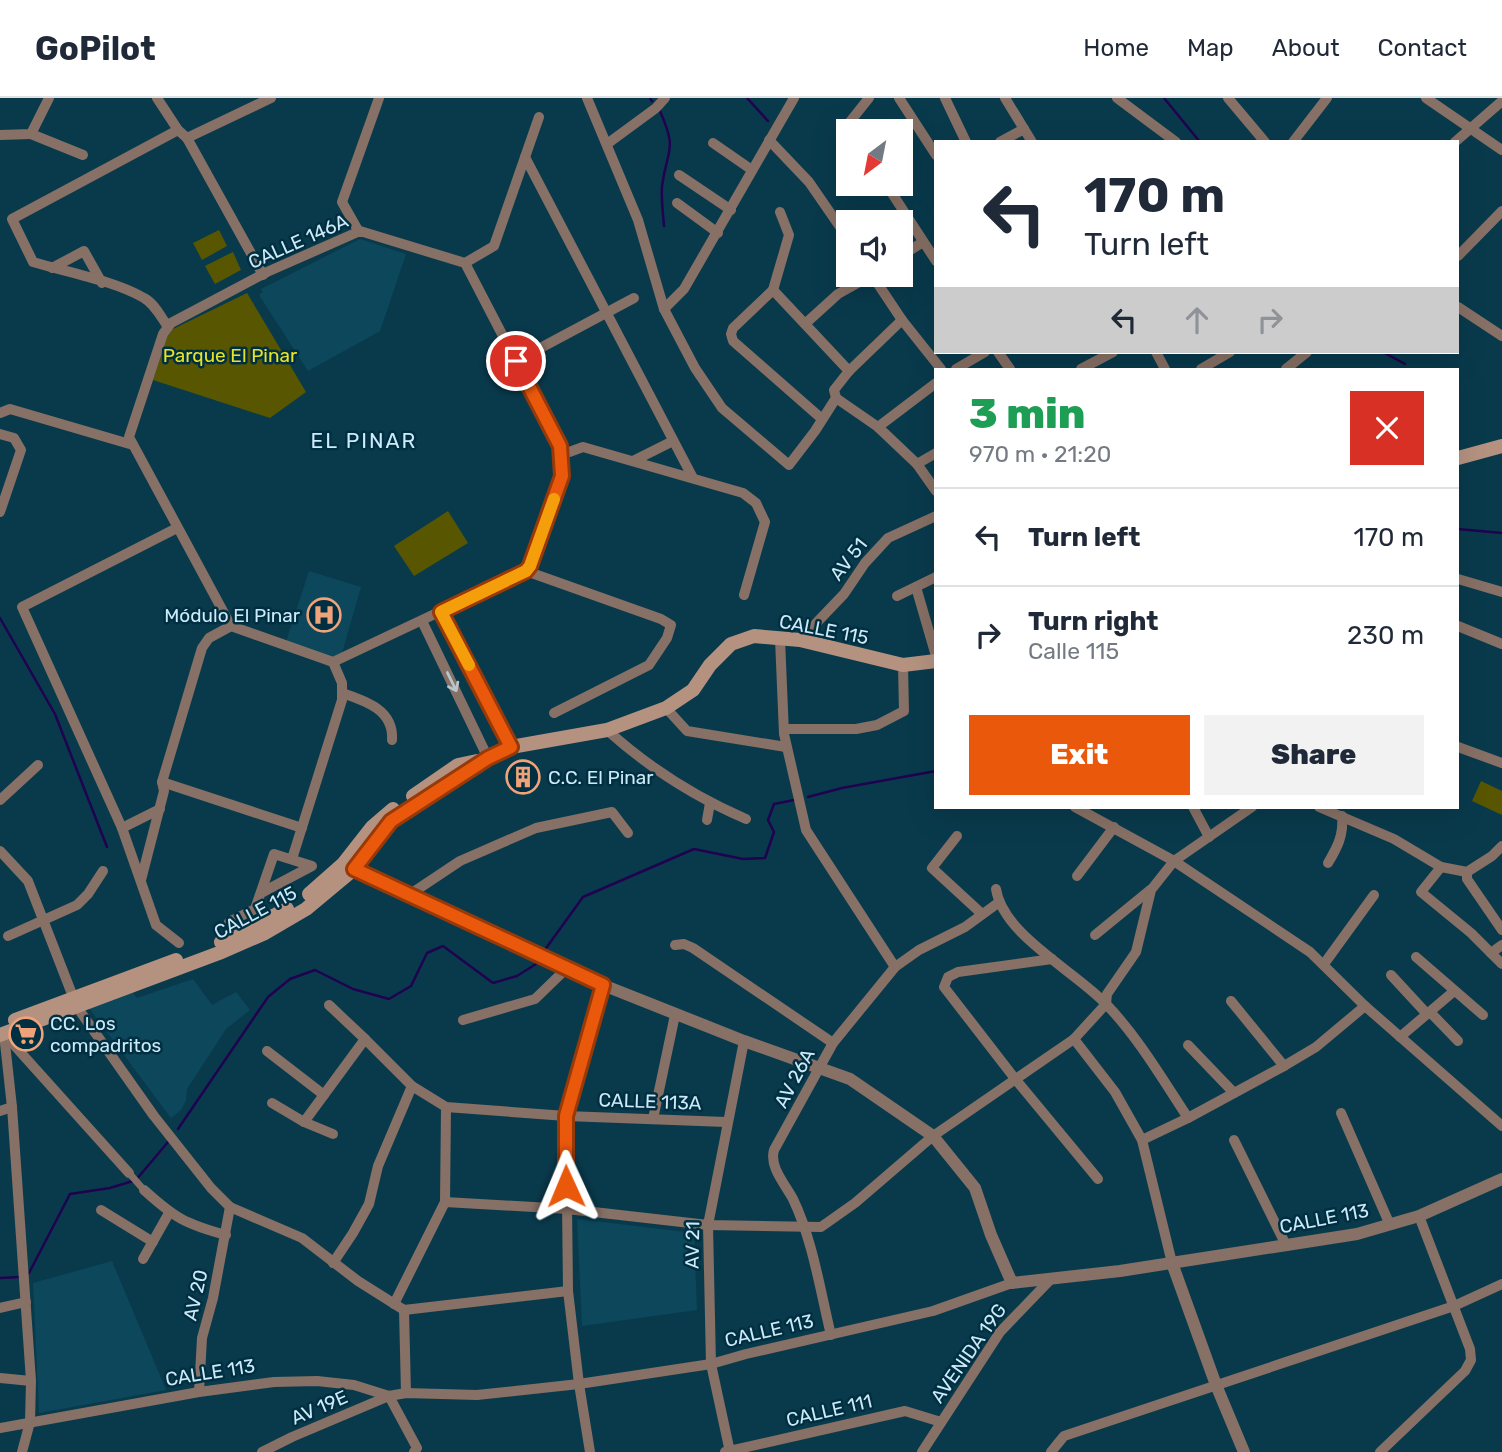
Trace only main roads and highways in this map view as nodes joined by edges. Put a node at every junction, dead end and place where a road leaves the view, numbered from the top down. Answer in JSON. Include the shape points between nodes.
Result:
{"nodes":[{"id":1,"x":1502,"y":446,"type":"edge"},
{"id":2,"x":1459,"y":458,"type":"edge"},
{"id":3,"x":934,"y":659,"type":"edge"},
{"id":4,"x":2,"y":1037,"type":"edge"}],
"edges":[{"from":1,"to":2,"type":"main road"},
{"from":3,"to":4,"type":"main road","name":"CALLE 115","via":[[903,666],[800,640],[754,636],[731,644],[693,690],[666,708],[607,730],[511,747],[458,765],[387,813],[372,827],[349,867],[300,902],[213,946]]}]}
